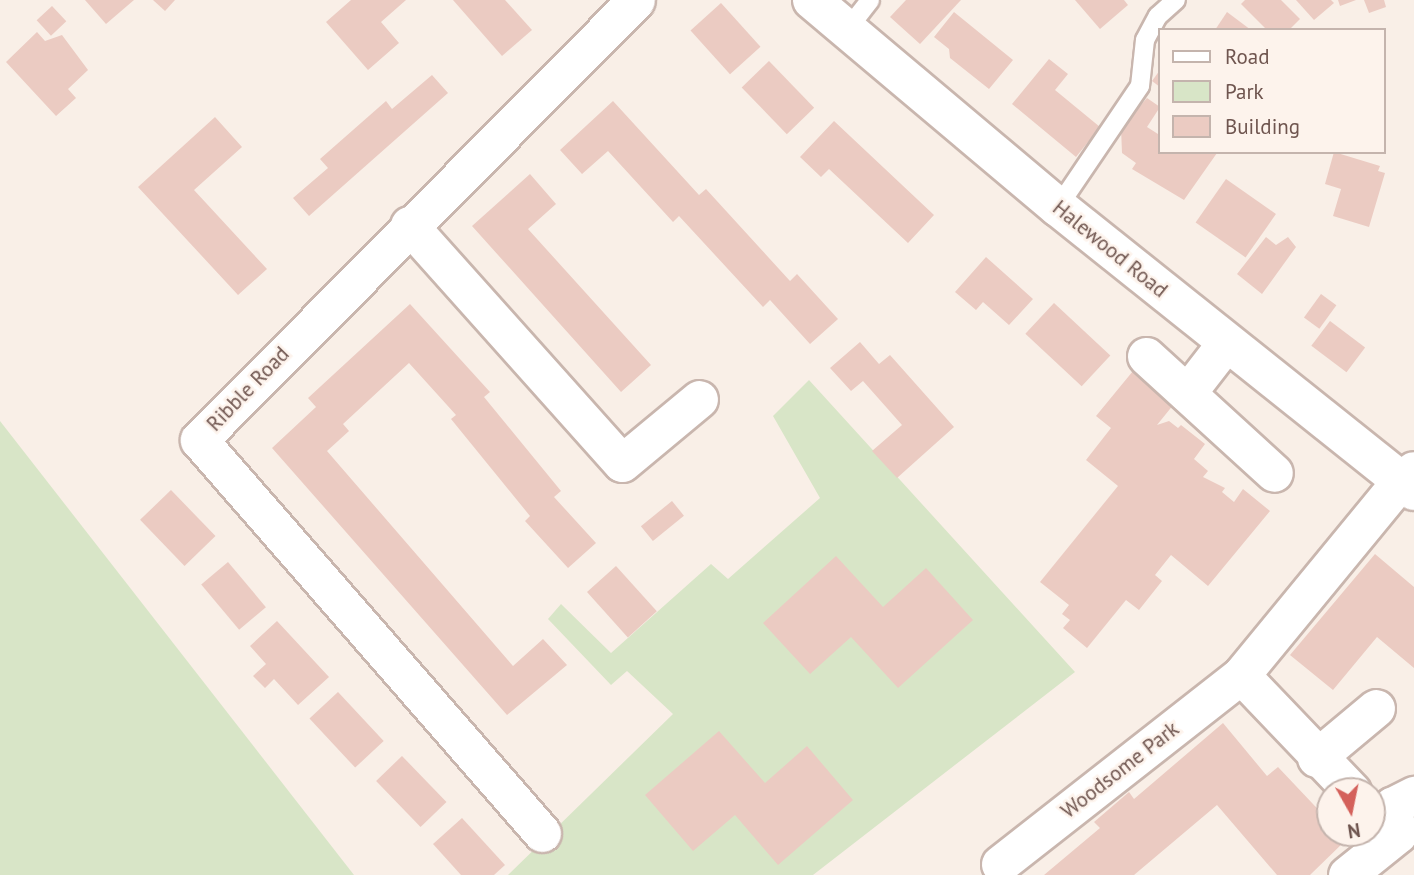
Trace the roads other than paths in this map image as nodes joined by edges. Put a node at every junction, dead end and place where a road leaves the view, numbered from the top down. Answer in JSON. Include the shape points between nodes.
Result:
{"nodes":[{"id":1,"x":636,"y":0,"type":"edge"},
{"id":2,"x":812,"y":0,"type":"edge"},
{"id":3,"x":870,"y":0,"type":"edge"},
{"id":4,"x":1175,"y":0,"type":"edge"},
{"id":5,"x":846,"y":31,"type":"junction"},
{"id":6,"x":1058,"y":207,"type":"junction"},
{"id":7,"x":408,"y":225,"type":"junction"},
{"id":8,"x":1225,"y":344,"type":"junction"},
{"id":9,"x":1146,"y":356,"type":"dead end"},
{"id":10,"x":1187,"y":393,"type":"junction"},
{"id":11,"x":699,"y":400,"type":"dead end"},
{"id":12,"x":1274,"y":473,"type":"dead end"},
{"id":13,"x":1410,"y":480,"type":"edge"},
{"id":14,"x":1241,"y":676,"type":"junction"},
{"id":15,"x":1376,"y":708,"type":"dead end"},
{"id":16,"x":1316,"y":758,"type":"junction"},
{"id":17,"x":1337,"y":777,"type":"edge"},
{"id":18,"x":1414,"y":795,"type":"edge"},
{"id":19,"x":1386,"y":820,"type":"edge"},
{"id":20,"x":542,"y":833,"type":"dead end"},
{"id":21,"x":1368,"y":847,"type":"edge"},
{"id":22,"x":1000,"y":864,"type":"dead end"},
{"id":23,"x":1348,"y":875,"type":"edge"}],
"edges":[{"from":1,"to":7,"type":"street","name":"Ribble Road"},
{"from":2,"to":5,"type":"street","name":"Halewood Road"},
{"from":3,"to":5,"type":"lane"},
{"from":4,"to":6,"type":"lane","via":[[1158,16],[1145,40],[1140,86]]},
{"from":5,"to":6,"type":"street","name":"Halewood Road"},
{"from":6,"to":8,"type":"street","name":"Halewood Road"},
{"from":7,"to":11,"type":"street","via":[[622,463]]},
{"from":7,"to":20,"type":"street","name":"Ribble Road","via":[[199,440]]},
{"from":8,"to":10,"type":"street"},
{"from":8,"to":13,"type":"street","name":"Halewood Road"},
{"from":9,"to":10,"type":"street"},
{"from":10,"to":12,"type":"street"},
{"from":13,"to":14,"type":"street","name":"Woodsome Park"},
{"from":14,"to":16,"type":"street"},
{"from":14,"to":22,"type":"street","name":"Woodsome Park"},
{"from":15,"to":16,"type":"street"},
{"from":16,"to":17,"type":"street"},
{"from":18,"to":19,"type":"street","via":[[1392,806]]},
{"from":21,"to":23,"type":"street"}]}
